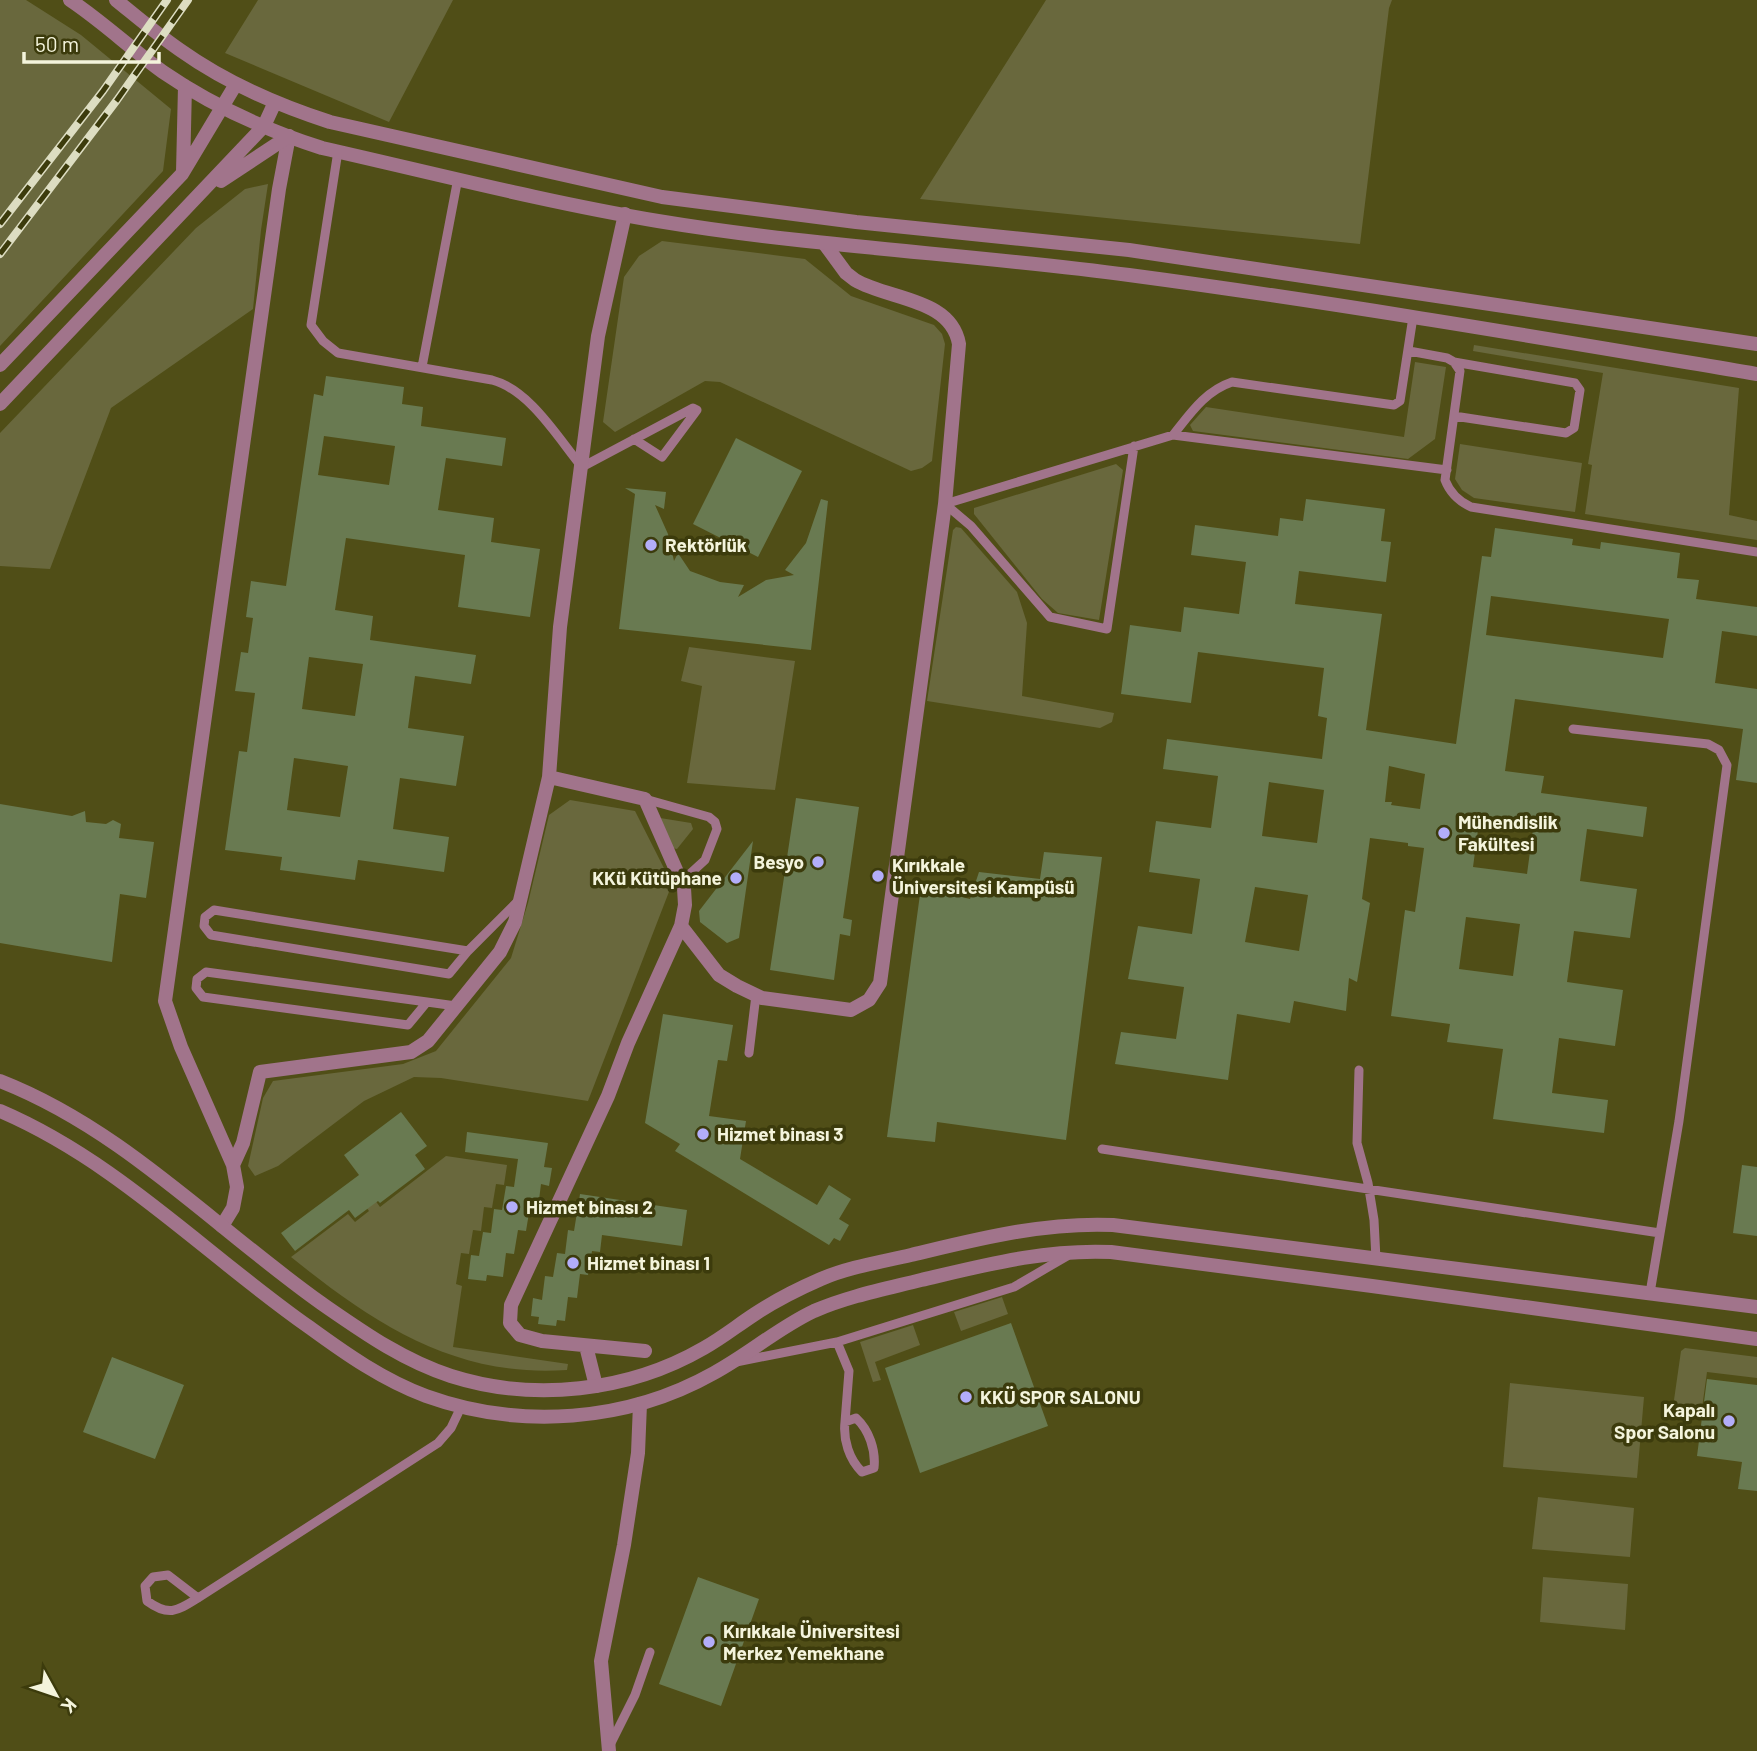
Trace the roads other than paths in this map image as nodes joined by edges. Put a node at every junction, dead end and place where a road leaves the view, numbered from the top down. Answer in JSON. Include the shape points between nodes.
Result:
{"nodes":[{"id":1,"x":70,"y":0,"type":"edge"},
{"id":2,"x":116,"y":0,"type":"edge"},
{"id":3,"x":236,"y":84,"type":"junction"},
{"id":4,"x":185,"y":86,"type":"junction"},
{"id":5,"x":275,"y":102,"type":"junction"},
{"id":6,"x":224,"y":107,"type":"junction"},
{"id":7,"x":264,"y":126,"type":"junction"},
{"id":8,"x":289,"y":136,"type":"junction"},
{"id":9,"x":338,"y":151,"type":"junction"},
{"id":10,"x":183,"y":174,"type":"junction"},
{"id":11,"x":458,"y":178,"type":"junction"},
{"id":12,"x":629,"y":191,"type":"junction"},
{"id":13,"x":202,"y":193,"type":"junction"},
{"id":14,"x":625,"y":215,"type":"junction"},
{"id":15,"x":827,"y":219,"type":"junction"},
{"id":16,"x":824,"y":243,"type":"junction"},
{"id":17,"x":1399,"y":289,"type":"junction"},
{"id":18,"x":1395,"y":314,"type":"junction"},
{"id":19,"x":1413,"y":317,"type":"junction"},
{"id":20,"x":1757,"y":344,"type":"edge"},
{"id":21,"x":1409,"y":351,"type":"junction"},
{"id":22,"x":1454,"y":362,"type":"junction"},
{"id":23,"x":0,"y":365,"type":"edge"},
{"id":24,"x":422,"y":367,"type":"junction"},
{"id":25,"x":1757,"y":374,"type":"edge"},
{"id":26,"x":0,"y":404,"type":"edge"},
{"id":27,"x":1454,"y":416,"type":"junction"},
{"id":28,"x":1172,"y":435,"type":"junction"},
{"id":29,"x":634,"y":439,"type":"junction"},
{"id":30,"x":1134,"y":446,"type":"junction"},
{"id":31,"x":582,"y":467,"type":"junction"},
{"id":32,"x":1447,"y":470,"type":"junction"},
{"id":33,"x":945,"y":504,"type":"junction"},
{"id":34,"x":1757,"y":552,"type":"edge"},
{"id":35,"x":1573,"y":729,"type":"dead end"},
{"id":36,"x":549,"y":777,"type":"junction"},
{"id":37,"x":645,"y":799,"type":"junction"},
{"id":38,"x":681,"y":881,"type":"junction"},
{"id":39,"x":521,"y":899,"type":"junction"},
{"id":40,"x":681,"y":926,"type":"junction"},
{"id":41,"x":468,"y":951,"type":"junction"},
{"id":42,"x":755,"y":995,"type":"junction"},
{"id":43,"x":427,"y":1002,"type":"junction"},
{"id":44,"x":456,"y":1006,"type":"junction"},
{"id":45,"x":749,"y":1053,"type":"dead end"},
{"id":46,"x":1359,"y":1070,"type":"dead end"},
{"id":47,"x":0,"y":1081,"type":"edge"},
{"id":48,"x":0,"y":1111,"type":"edge"},
{"id":49,"x":1102,"y":1149,"type":"dead end"},
{"id":50,"x":233,"y":1165,"type":"junction"},
{"id":51,"x":1369,"y":1189,"type":"junction"},
{"id":52,"x":222,"y":1226,"type":"junction"},
{"id":53,"x":1660,"y":1233,"type":"junction"},
{"id":54,"x":205,"y":1247,"type":"junction"},
{"id":55,"x":1073,"y":1252,"type":"junction"},
{"id":56,"x":1376,"y":1259,"type":"junction"},
{"id":57,"x":1373,"y":1286,"type":"junction"},
{"id":58,"x":1650,"y":1293,"type":"junction"},
{"id":59,"x":1757,"y":1307,"type":"edge"},
{"id":60,"x":1757,"y":1339,"type":"edge"},
{"id":61,"x":837,"y":1342,"type":"junction"},
{"id":62,"x":586,"y":1346,"type":"junction"},
{"id":63,"x":645,"y":1351,"type":"dead end"},
{"id":64,"x":731,"y":1363,"type":"junction"},
{"id":65,"x":468,"y":1380,"type":"junction"},
{"id":66,"x":596,"y":1386,"type":"junction"},
{"id":67,"x":640,"y":1404,"type":"junction"},
{"id":68,"x":461,"y":1406,"type":"junction"},
{"id":69,"x":600,"y":1413,"type":"junction"},
{"id":70,"x":845,"y":1422,"type":"junction"},
{"id":71,"x":198,"y":1598,"type":"junction"},
{"id":72,"x":650,"y":1652,"type":"dead end"},
{"id":73,"x":609,"y":1749,"type":"edge"}],
"edges":[{"from":1,"to":4,"type":"street"},
{"from":2,"to":3,"type":"street","via":[[178,49]]},
{"from":3,"to":5,"type":"street"},
{"from":3,"to":6,"type":"street"},
{"from":4,"to":6,"type":"street"},
{"from":4,"to":10,"type":"street"},
{"from":5,"to":7,"type":"street"},
{"from":5,"to":12,"type":"street","via":[[330,122]]},
{"from":6,"to":7,"type":"street"},
{"from":6,"to":10,"type":"street"},
{"from":7,"to":8,"type":"street"},
{"from":7,"to":13,"type":"street"},
{"from":8,"to":9,"type":"street"},
{"from":8,"to":13,"type":"street"},
{"from":8,"to":50,"type":"street","via":[[165,1001]]},
{"from":9,"to":11,"type":"street"},
{"from":9,"to":24,"type":"lane","via":[[311,325],[338,353]]},
{"from":10,"to":23,"type":"street"},
{"from":11,"to":14,"type":"street"},
{"from":11,"to":24,"type":"lane"},
{"from":12,"to":14,"type":"street"},
{"from":12,"to":15,"type":"street"},
{"from":13,"to":26,"type":"street"},
{"from":14,"to":16,"type":"street"},
{"from":14,"to":31,"type":"street","via":[[598,336]]},
{"from":15,"to":16,"type":"street"},
{"from":15,"to":17,"type":"street","via":[[1129,250]]},
{"from":16,"to":18,"type":"street","via":[[1126,274]]},
{"from":16,"to":33,"type":"street","via":[[855,280],[936,311],[954,328],[959,344]]},
{"from":17,"to":18,"type":"street"},
{"from":17,"to":20,"type":"street"},
{"from":18,"to":19,"type":"street"},
{"from":19,"to":21,"type":"lane"},
{"from":19,"to":25,"type":"street"},
{"from":21,"to":22,"type":"lane"},
{"from":21,"to":28,"type":"lane","via":[[1400,401],[1394,405],[1232,382],[1208,394]]},
{"from":22,"to":27,"type":"lane","via":[[1460,371]]},
{"from":22,"to":27,"type":"lane","via":[[1575,383],[1580,390],[1574,428],[1566,433]]},
{"from":24,"to":31,"type":"lane","via":[[511,388]]},
{"from":27,"to":32,"type":"lane"},
{"from":28,"to":30,"type":"lane"},
{"from":28,"to":32,"type":"lane"},
{"from":29,"to":29,"type":"lane","via":[[662,457],[697,410],[693,408]]},
{"from":29,"to":31,"type":"lane"},
{"from":30,"to":33,"type":"lane"},
{"from":30,"to":33,"type":"lane","via":[[1107,629],[1049,617],[971,526]]},
{"from":31,"to":36,"type":"street","via":[[560,627]]},
{"from":32,"to":34,"type":"lane","via":[[1449,489],[1471,507]]},
{"from":33,"to":42,"type":"street","via":[[880,983],[869,1000],[851,1010]]},
{"from":35,"to":53,"type":"lane","via":[[1708,744],[1719,750],[1727,765]]},
{"from":36,"to":37,"type":"street"},
{"from":36,"to":39,"type":"street"},
{"from":37,"to":38,"type":"street"},
{"from":37,"to":38,"type":"lane","via":[[709,817],[716,824],[705,860]]},
{"from":38,"to":40,"type":"street","via":[[685,893]]},
{"from":39,"to":41,"type":"lane"},
{"from":39,"to":44,"type":"street","via":[[507,941]]},
{"from":40,"to":42,"type":"street","via":[[719,975]]},
{"from":40,"to":62,"type":"street","via":[[511,1305],[510,1323],[520,1335]]},
{"from":41,"to":41,"type":"lane","via":[[214,910],[205,917],[204,926],[211,935],[449,974]]},
{"from":42,"to":45,"type":"lane"},
{"from":43,"to":43,"type":"lane","via":[[206,972],[197,979],[196,988],[203,997],[408,1025]]},
{"from":43,"to":44,"type":"lane"},
{"from":44,"to":50,"type":"street","via":[[428,1041],[411,1052],[260,1072]]},
{"from":46,"to":51,"type":"lane","via":[[1357,1143]]},
{"from":47,"to":52,"type":"street","via":[[102,1134]]},
{"from":48,"to":54,"type":"street","via":[[95,1162]]},
{"from":49,"to":51,"type":"lane"},
{"from":50,"to":52,"type":"street","via":[[237,1187],[233,1208]]},
{"from":51,"to":53,"type":"lane"},
{"from":51,"to":56,"type":"lane"},
{"from":52,"to":54,"type":"street"},
{"from":52,"to":65,"type":"street","via":[[370,1338],[410,1360]]},
{"from":53,"to":58,"type":"lane"},
{"from":54,"to":68,"type":"street","via":[[280,1307],[370,1369],[414,1391]]},
{"from":55,"to":57,"type":"street","via":[[1111,1252]]},
{"from":55,"to":61,"type":"lane","via":[[1014,1287]]},
{"from":55,"to":64,"type":"street","via":[[997,1262],[846,1298],[790,1324]]},
{"from":56,"to":57,"type":"street"},
{"from":56,"to":58,"type":"street"},
{"from":56,"to":66,"type":"street","via":[[1113,1225],[1018,1230],[826,1277],[777,1300],[690,1356]]},
{"from":57,"to":60,"type":"street"},
{"from":58,"to":59,"type":"street"},
{"from":61,"to":64,"type":"lane"},
{"from":61,"to":70,"type":"lane","via":[[849,1371]]},
{"from":62,"to":63,"type":"street"},
{"from":62,"to":66,"type":"street"},
{"from":64,"to":67,"type":"street","via":[[687,1387]]},
{"from":65,"to":66,"type":"street","via":[[528,1389]]},
{"from":65,"to":68,"type":"street"},
{"from":66,"to":69,"type":"street"},
{"from":67,"to":69,"type":"street"},
{"from":67,"to":73,"type":"street","via":[[638,1453],[601,1661]]},
{"from":68,"to":69,"type":"street","via":[[526,1416]]},
{"from":68,"to":71,"type":"lane","via":[[438,1443]]},
{"from":70,"to":70,"type":"lane","via":[[856,1418],[864,1426],[875,1455],[874,1468],[862,1472],[854,1463],[843,1434]]},
{"from":71,"to":71,"type":"lane","via":[[178,1611],[160,1610],[147,1601],[145,1586],[153,1577],[167,1575]]},
{"from":72,"to":73,"type":"lane"}]}
